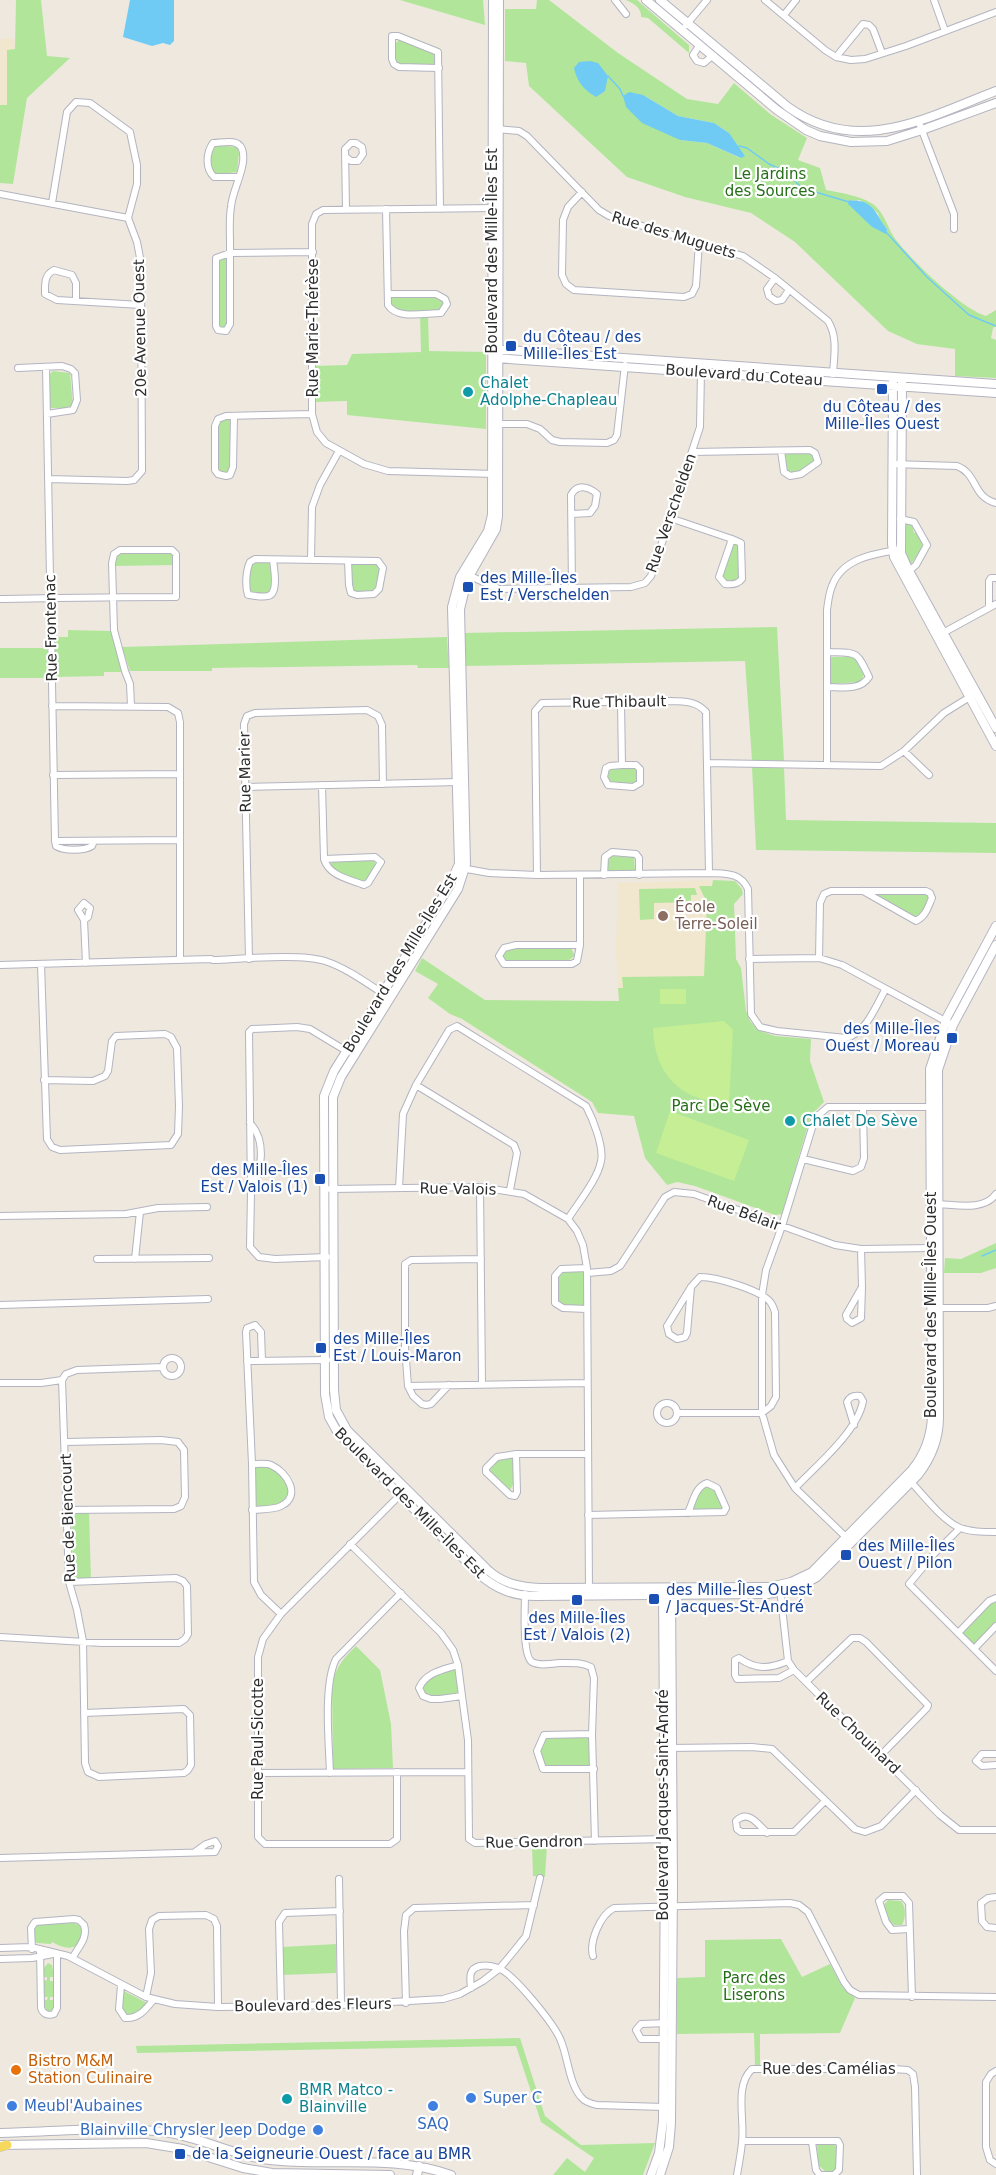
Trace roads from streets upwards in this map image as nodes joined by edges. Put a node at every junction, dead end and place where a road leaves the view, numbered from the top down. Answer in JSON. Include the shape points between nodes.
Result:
{"nodes":[{"id":1,"x":493,"y":0,"type":"edge"},
{"id":2,"x":499,"y":0,"type":"edge"},
{"id":3,"x":615,"y":0,"type":"edge"},
{"id":4,"x":646,"y":0,"type":"edge"},
{"id":5,"x":660,"y":0,"type":"edge"},
{"id":6,"x":707,"y":0,"type":"edge"},
{"id":7,"x":765,"y":0,"type":"edge"},
{"id":8,"x":796,"y":0,"type":"edge"},
{"id":9,"x":934,"y":0,"type":"edge"},
{"id":10,"x":996,"y":12,"type":"edge"},
{"id":11,"x":627,"y":14,"type":"dead end"},
{"id":12,"x":784,"y":15,"type":"junction"},
{"id":13,"x":685,"y":27,"type":"junction"},
{"id":14,"x":945,"y":31,"type":"junction"},
{"id":15,"x":699,"y":46,"type":"junction"},
{"id":16,"x":882,"y":54,"type":"junction"},
{"id":17,"x":711,"y":56,"type":"junction"},
{"id":18,"x":836,"y":57,"type":"junction"},
{"id":19,"x":439,"y":68,"type":"junction"},
{"id":20,"x":995,"y":96,"type":"edge"},
{"id":21,"x":918,"y":120,"type":"junction"},
{"id":22,"x":496,"y":129,"type":"junction"},
{"id":23,"x":922,"y":130,"type":"junction"},
{"id":24,"x":846,"y":131,"type":"junction"},
{"id":25,"x":846,"y":141,"type":"junction"},
{"id":26,"x":346,"y":157,"type":"dead end"},
{"id":27,"x":238,"y":177,"type":"junction"},
{"id":28,"x":582,"y":192,"type":"junction"},
{"id":29,"x":0,"y":194,"type":"edge"},
{"id":30,"x":52,"y":203,"type":"junction"},
{"id":31,"x":440,"y":208,"type":"junction"},
{"id":32,"x":496,"y":208,"type":"junction"},
{"id":33,"x":346,"y":209,"type":"junction"},
{"id":34,"x":387,"y":209,"type":"junction"},
{"id":35,"x":128,"y":218,"type":"junction"},
{"id":36,"x":954,"y":230,"type":"dead end"},
{"id":37,"x":699,"y":242,"type":"junction"},
{"id":38,"x":230,"y":252,"type":"junction"},
{"id":39,"x":313,"y":252,"type":"junction"},
{"id":40,"x":775,"y":278,"type":"junction"},
{"id":41,"x":789,"y":290,"type":"junction"},
{"id":42,"x":388,"y":294,"type":"junction"},
{"id":43,"x":76,"y":301,"type":"junction"},
{"id":44,"x":141,"y":305,"type":"junction"},
{"id":45,"x":495,"y":354,"type":"junction"},
{"id":46,"x":625,"y":363,"type":"junction"},
{"id":47,"x":46,"y":367,"type":"junction"},
{"id":48,"x":18,"y":368,"type":"dead end"},
{"id":49,"x":701,"y":368,"type":"junction"},
{"id":50,"x":833,"y":377,"type":"junction"},
{"id":51,"x":898,"y":382,"type":"junction"},
{"id":52,"x":996,"y":384,"type":"edge"},
{"id":53,"x":996,"y":393,"type":"edge"},
{"id":54,"x":47,"y":414,"type":"junction"},
{"id":55,"x":312,"y":414,"type":"junction"},
{"id":56,"x":234,"y":416,"type":"junction"},
{"id":57,"x":499,"y":424,"type":"junction"},
{"id":58,"x":781,"y":450,"type":"junction"},
{"id":59,"x":339,"y":451,"type":"junction"},
{"id":60,"x":692,"y":452,"type":"junction"},
{"id":61,"x":896,"y":464,"type":"junction"},
{"id":62,"x":496,"y":474,"type":"junction"},
{"id":63,"x":48,"y":479,"type":"junction"},
{"id":64,"x":996,"y":503,"type":"edge"},
{"id":65,"x":572,"y":514,"type":"junction"},
{"id":66,"x":670,"y":518,"type":"junction"},
{"id":67,"x":900,"y":519,"type":"junction"},
{"id":68,"x":732,"y":539,"type":"junction"},
{"id":69,"x":896,"y":550,"type":"junction"},
{"id":70,"x":273,"y":560,"type":"junction"},
{"id":71,"x":311,"y":560,"type":"junction"},
{"id":72,"x":348,"y":561,"type":"junction"},
{"id":73,"x":909,"y":571,"type":"junction"},
{"id":74,"x":465,"y":574,"type":"junction"},
{"id":75,"x":996,"y":578,"type":"edge"},
{"id":76,"x":572,"y":589,"type":"junction"},
{"id":77,"x":113,"y":597,"type":"junction"},
{"id":78,"x":50,"y":598,"type":"junction"},
{"id":79,"x":0,"y":599,"type":"edge"},
{"id":80,"x":996,"y":604,"type":"edge"},
{"id":81,"x":989,"y":607,"type":"junction"},
{"id":82,"x":940,"y":635,"type":"junction"},
{"id":83,"x":828,"y":652,"type":"junction"},
{"id":84,"x":826,"y":687,"type":"junction"},
{"id":85,"x":973,"y":695,"type":"junction"},
{"id":86,"x":621,"y":703,"type":"junction"},
{"id":87,"x":52,"y":706,"type":"junction"},
{"id":88,"x":131,"y":706,"type":"junction"},
{"id":89,"x":996,"y":728,"type":"edge"},
{"id":90,"x":996,"y":746,"type":"edge"},
{"id":91,"x":904,"y":751,"type":"junction"},
{"id":92,"x":707,"y":763,"type":"junction"},
{"id":93,"x":622,"y":765,"type":"junction"},
{"id":94,"x":827,"y":765,"type":"junction"},
{"id":95,"x":180,"y":774,"type":"junction"},
{"id":96,"x":53,"y":775,"type":"junction"},
{"id":97,"x":929,"y":775,"type":"dead end"},
{"id":98,"x":462,"y":782,"type":"junction"},
{"id":99,"x":383,"y":784,"type":"junction"},
{"id":100,"x":322,"y":785,"type":"junction"},
{"id":101,"x":246,"y":787,"type":"junction"},
{"id":102,"x":180,"y":840,"type":"junction"},
{"id":103,"x":324,"y":859,"type":"junction"},
{"id":104,"x":462,"y":868,"type":"junction"},
{"id":105,"x":709,"y":873,"type":"junction"},
{"id":106,"x":537,"y":875,"type":"junction"},
{"id":107,"x":580,"y":875,"type":"junction"},
{"id":108,"x":604,"y":875,"type":"junction"},
{"id":109,"x":639,"y":875,"type":"junction"},
{"id":110,"x":863,"y":891,"type":"junction"},
{"id":111,"x":84,"y":920,"type":"dead end"},
{"id":112,"x":996,"y":928,"type":"edge"},
{"id":113,"x":580,"y":945,"type":"junction"},
{"id":114,"x":996,"y":945,"type":"edge"},
{"id":115,"x":819,"y":958,"type":"junction"},
{"id":116,"x":249,"y":959,"type":"junction"},
{"id":117,"x":749,"y":959,"type":"junction"},
{"id":118,"x":180,"y":960,"type":"junction"},
{"id":119,"x":86,"y":963,"type":"junction"},
{"id":120,"x":41,"y":964,"type":"junction"},
{"id":121,"x":0,"y":965,"type":"edge"},
{"id":122,"x":885,"y":990,"type":"junction"},
{"id":123,"x":386,"y":996,"type":"junction"},
{"id":124,"x":949,"y":1023,"type":"junction"},
{"id":125,"x":350,"y":1053,"type":"junction"},
{"id":126,"x":45,"y":1080,"type":"junction"},
{"id":127,"x":416,"y":1085,"type":"junction"},
{"id":128,"x":863,"y":1107,"type":"junction"},
{"id":129,"x":934,"y":1107,"type":"junction"},
{"id":130,"x":250,"y":1123,"type":"junction"},
{"id":131,"x":803,"y":1160,"type":"junction"},
{"id":132,"x":480,"y":1187,"type":"junction"},
{"id":133,"x":399,"y":1188,"type":"junction"},
{"id":134,"x":328,"y":1189,"type":"junction"},
{"id":135,"x":510,"y":1190,"type":"junction"},
{"id":136,"x":251,"y":1193,"type":"junction"},
{"id":137,"x":996,"y":1194,"type":"edge"},
{"id":138,"x":934,"y":1204,"type":"junction"},
{"id":139,"x":207,"y":1207,"type":"dead end"},
{"id":140,"x":140,"y":1212,"type":"junction"},
{"id":141,"x":0,"y":1216,"type":"edge"},
{"id":142,"x":568,"y":1219,"type":"junction"},
{"id":143,"x":782,"y":1226,"type":"junction"},
{"id":144,"x":935,"y":1248,"type":"junction"},
{"id":145,"x":861,"y":1249,"type":"junction"},
{"id":146,"x":328,"y":1257,"type":"junction"},
{"id":147,"x":135,"y":1258,"type":"junction"},
{"id":148,"x":209,"y":1258,"type":"dead end"},
{"id":149,"x":97,"y":1259,"type":"dead end"},
{"id":150,"x":481,"y":1259,"type":"junction"},
{"id":151,"x":587,"y":1270,"type":"junction"},
{"id":152,"x":691,"y":1287,"type":"junction"},
{"id":153,"x":862,"y":1287,"type":"junction"},
{"id":154,"x":762,"y":1295,"type":"junction"},
{"id":155,"x":208,"y":1299,"type":"dead end"},
{"id":156,"x":0,"y":1305,"type":"edge"},
{"id":157,"x":996,"y":1306,"type":"edge"},
{"id":158,"x":935,"y":1308,"type":"junction"},
{"id":159,"x":587,"y":1309,"type":"junction"},
{"id":160,"x":329,"y":1360,"type":"junction"},
{"id":161,"x":247,"y":1361,"type":"junction"},
{"id":162,"x":262,"y":1361,"type":"junction"},
{"id":163,"x":163,"y":1367,"type":"dead end"},
{"id":164,"x":62,"y":1380,"type":"junction"},
{"id":165,"x":0,"y":1383,"type":"edge"},
{"id":166,"x":587,"y":1383,"type":"junction"},
{"id":167,"x":482,"y":1384,"type":"junction"},
{"id":168,"x":449,"y":1385,"type":"junction"},
{"id":169,"x":408,"y":1386,"type":"junction"},
{"id":170,"x":678,"y":1413,"type":"dead end"},
{"id":171,"x":762,"y":1413,"type":"junction"},
{"id":172,"x":854,"y":1425,"type":"dead end"},
{"id":173,"x":66,"y":1442,"type":"junction"},
{"id":174,"x":516,"y":1454,"type":"junction"},
{"id":175,"x":588,"y":1454,"type":"junction"},
{"id":176,"x":252,"y":1464,"type":"junction"},
{"id":177,"x":908,"y":1480,"type":"junction"},
{"id":178,"x":795,"y":1488,"type":"junction"},
{"id":179,"x":403,"y":1492,"type":"junction"},
{"id":180,"x":66,"y":1510,"type":"junction"},
{"id":181,"x":252,"y":1510,"type":"junction"},
{"id":182,"x":688,"y":1514,"type":"junction"},
{"id":183,"x":588,"y":1515,"type":"junction"},
{"id":184,"x":960,"y":1528,"type":"junction"},
{"id":185,"x":996,"y":1532,"type":"edge"},
{"id":186,"x":849,"y":1540,"type":"junction"},
{"id":187,"x":350,"y":1544,"type":"junction"},
{"id":188,"x":69,"y":1582,"type":"junction"},
{"id":189,"x":780,"y":1589,"type":"junction"},
{"id":190,"x":525,"y":1591,"type":"junction"},
{"id":191,"x":589,"y":1591,"type":"junction"},
{"id":192,"x":667,"y":1591,"type":"junction"},
{"id":193,"x":401,"y":1593,"type":"junction"},
{"id":194,"x":996,"y":1598,"type":"edge"},
{"id":195,"x":281,"y":1614,"type":"junction"},
{"id":196,"x":996,"y":1626,"type":"edge"},
{"id":197,"x":958,"y":1633,"type":"junction"},
{"id":198,"x":0,"y":1637,"type":"edge"},
{"id":199,"x":83,"y":1641,"type":"junction"},
{"id":200,"x":974,"y":1649,"type":"junction"},
{"id":201,"x":788,"y":1661,"type":"junction"},
{"id":202,"x":458,"y":1665,"type":"junction"},
{"id":203,"x":794,"y":1670,"type":"junction"},
{"id":204,"x":996,"y":1671,"type":"edge"},
{"id":205,"x":806,"y":1682,"type":"junction"},
{"id":206,"x":462,"y":1696,"type":"junction"},
{"id":207,"x":84,"y":1713,"type":"junction"},
{"id":208,"x":592,"y":1734,"type":"junction"},
{"id":209,"x":668,"y":1748,"type":"junction"},
{"id":210,"x":996,"y":1754,"type":"edge"},
{"id":211,"x":881,"y":1755,"type":"junction"},
{"id":212,"x":996,"y":1765,"type":"edge"},
{"id":213,"x":594,"y":1769,"type":"junction"},
{"id":214,"x":397,"y":1772,"type":"junction"},
{"id":215,"x":467,"y":1772,"type":"junction"},
{"id":216,"x":258,"y":1773,"type":"junction"},
{"id":217,"x":330,"y":1773,"type":"junction"},
{"id":218,"x":916,"y":1790,"type":"junction"},
{"id":219,"x":825,"y":1801,"type":"junction"},
{"id":220,"x":996,"y":1830,"type":"edge"},
{"id":221,"x":767,"y":1833,"type":"junction"},
{"id":222,"x":669,"y":1839,"type":"junction"},
{"id":223,"x":595,"y":1841,"type":"junction"},
{"id":224,"x":195,"y":1852,"type":"dead end"},
{"id":225,"x":0,"y":1858,"type":"edge"},
{"id":226,"x":540,"y":1878,"type":"dead end"},
{"id":227,"x":339,"y":1879,"type":"dead end"},
{"id":228,"x":996,"y":1897,"type":"edge"},
{"id":229,"x":534,"y":1905,"type":"junction"},
{"id":230,"x":668,"y":1906,"type":"junction"},
{"id":231,"x":340,"y":1911,"type":"junction"},
{"id":232,"x":996,"y":1928,"type":"edge"},
{"id":233,"x":909,"y":1929,"type":"junction"},
{"id":234,"x":31,"y":1947,"type":"junction"},
{"id":235,"x":0,"y":1948,"type":"edge"},
{"id":236,"x":40,"y":1953,"type":"junction"},
{"id":237,"x":57,"y":1954,"type":"junction"},
{"id":238,"x":593,"y":1956,"type":"dead end"},
{"id":239,"x":73,"y":1957,"type":"junction"},
{"id":240,"x":0,"y":1959,"type":"edge"},
{"id":241,"x":500,"y":1968,"type":"junction"},
{"id":242,"x":121,"y":1985,"type":"junction"},
{"id":243,"x":471,"y":1988,"type":"junction"},
{"id":244,"x":146,"y":1997,"type":"junction"},
{"id":245,"x":912,"y":1997,"type":"junction"},
{"id":246,"x":996,"y":1997,"type":"edge"},
{"id":247,"x":154,"y":1999,"type":"junction"},
{"id":248,"x":406,"y":2002,"type":"junction"},
{"id":249,"x":341,"y":2005,"type":"junction"},
{"id":250,"x":281,"y":2006,"type":"junction"},
{"id":251,"x":218,"y":2007,"type":"junction"},
{"id":252,"x":667,"y":2023,"type":"junction"},
{"id":253,"x":667,"y":2039,"type":"junction"},
{"id":254,"x":996,"y":2071,"type":"edge"},
{"id":255,"x":667,"y":2107,"type":"junction"},
{"id":256,"x":0,"y":2133,"type":"edge"},
{"id":257,"x":198,"y":2140,"type":"junction"},
{"id":258,"x":742,"y":2141,"type":"junction"},
{"id":259,"x":812,"y":2142,"type":"junction"},
{"id":260,"x":2,"y":2146,"type":"edge"},
{"id":261,"x":195,"y":2152,"type":"junction"},
{"id":262,"x":335,"y":2161,"type":"junction"},
{"id":263,"x":996,"y":2164,"type":"edge"},
{"id":264,"x":418,"y":2170,"type":"edge"},
{"id":265,"x":335,"y":2174,"type":"edge"},
{"id":266,"x":390,"y":2175,"type":"edge"},
{"id":267,"x":451,"y":2175,"type":"edge"},
{"id":268,"x":651,"y":2175,"type":"edge"},
{"id":269,"x":660,"y":2175,"type":"edge"},
{"id":270,"x":737,"y":2175,"type":"edge"},
{"id":271,"x":832,"y":2175,"type":"edge"},
{"id":272,"x":916,"y":2175,"type":"edge"}],
"edges":[{"from":1,"to":22,"type":"street","name":"Boulevard des Mille-Îles Est"},
{"from":2,"to":22,"type":"street","name":"Boulevard des Mille-Îles Est"},
{"from":3,"to":11,"type":"street"},
{"from":4,"to":13,"type":"street"},
{"from":5,"to":13,"type":"street"},
{"from":6,"to":13,"type":"street"},
{"from":7,"to":12,"type":"street"},
{"from":8,"to":12,"type":"street"},
{"from":9,"to":14,"type":"street"},
{"from":10,"to":14,"type":"street"},
{"from":12,"to":18,"type":"street"},
{"from":13,"to":15,"type":"street"},
{"from":13,"to":24,"type":"street","via":[[794,112]]},
{"from":14,"to":16,"type":"street"},
{"from":15,"to":17,"type":"street"},
{"from":15,"to":17,"type":"street","via":[[693,55],[697,61],[704,63]]},
{"from":16,"to":18,"type":"street","via":[[851,60]]},
{"from":16,"to":18,"type":"street","via":[[873,29],[863,24]]},
{"from":17,"to":25,"type":"street","via":[[792,121],[820,136]]},
{"from":19,"to":19,"type":"street","via":[[436,50],[392,36],[394,64]]},
{"from":19,"to":31,"type":"street"},
{"from":20,"to":21,"type":"street"},
{"from":20,"to":23,"type":"street"},
{"from":21,"to":23,"type":"street"},
{"from":21,"to":24,"type":"street","via":[[881,131]]},
{"from":22,"to":28,"type":"street","name":"Rue des Muguets","via":[[519,131],[527,136]]},
{"from":22,"to":32,"type":"street","name":"Boulevard des Mille-Îles Est"},
{"from":23,"to":25,"type":"street","via":[[887,141]]},
{"from":23,"to":36,"type":"street","via":[[954,214]]},
{"from":24,"to":25,"type":"street"},
{"from":26,"to":33,"type":"street"},
{"from":27,"to":27,"type":"street","via":[[242,169],[241,146],[235,142],[213,143],[209,149],[209,173],[214,177]]},
{"from":27,"to":38,"type":"street","via":[[231,207]]},
{"from":28,"to":37,"type":"street","name":"Rue des Muguets","via":[[609,216]]},
{"from":28,"to":37,"type":"street","via":[[568,207],[563,220],[562,275],[574,290],[684,297],[692,294]]},
{"from":29,"to":30,"type":"street"},
{"from":30,"to":35,"type":"street"},
{"from":30,"to":35,"type":"street","via":[[67,112],[76,102],[90,103],[124,126],[133,139],[137,184]]},
{"from":31,"to":32,"type":"street","name":"Rue Marie-Thérèse"},
{"from":31,"to":34,"type":"street","name":"Rue Marie-Thérèse"},
{"from":32,"to":45,"type":"street","name":"Boulevard des Mille-Îles Est"},
{"from":33,"to":34,"type":"street","name":"Rue Marie-Thérèse"},
{"from":33,"to":39,"type":"street","name":"Rue Marie-Thérèse","via":[[316,214],[312,224]]},
{"from":34,"to":42,"type":"street"},
{"from":35,"to":44,"type":"street","name":"20e Avenue Ouest","via":[[141,263]]},
{"from":37,"to":40,"type":"street","name":"Rue des Muguets","via":[[743,256]]},
{"from":38,"to":38,"type":"street","via":[[215,262],[216,326],[226,331],[230,324]]},
{"from":38,"to":39,"type":"street"},
{"from":39,"to":55,"type":"street","name":"Rue Marie-Thérèse"},
{"from":40,"to":41,"type":"street","name":"Rue des Muguets"},
{"from":40,"to":41,"type":"street","via":[[767,289],[769,296],[782,300]]},
{"from":41,"to":50,"type":"street","name":"Rue des Muguets","via":[[832,328]]},
{"from":42,"to":42,"type":"street","via":[[388,305],[399,314],[441,313],[447,304],[436,294]]},
{"from":43,"to":43,"type":"street","via":[[72,275],[54,270],[49,273],[45,294],[57,300]]},
{"from":43,"to":44,"type":"street"},
{"from":44,"to":63,"type":"street","name":"20e Avenue Ouest","via":[[142,471],[134,480]]},
{"from":45,"to":46,"type":"street","name":"Boulevard du Coteau"},
{"from":45,"to":57,"type":"street","name":"Boulevard des Mille-Îles Est"},
{"from":45,"to":62,"type":"street","name":"Boulevard des Mille-Îles Est"},
{"from":46,"to":49,"type":"street","name":"Boulevard du Coteau"},
{"from":46,"to":57,"type":"street","via":[[614,440],[560,442],[527,424]]},
{"from":47,"to":48,"type":"street"},
{"from":47,"to":54,"type":"street","name":"Rue Frontenac"},
{"from":47,"to":54,"type":"street","via":[[62,366],[75,373],[77,400],[73,410]]},
{"from":49,"to":50,"type":"street","name":"Boulevard du Coteau"},
{"from":49,"to":60,"type":"street","name":"Rue Verschelden","via":[[700,427]]},
{"from":50,"to":51,"type":"street","name":"Boulevard du Coteau"},
{"from":51,"to":52,"type":"street","name":"Boulevard du Coteau"},
{"from":51,"to":53,"type":"street","name":"Boulevard du Coteau"},
{"from":51,"to":61,"type":"street"},
{"from":54,"to":63,"type":"street","name":"Rue Frontenac"},
{"from":55,"to":56,"type":"street"},
{"from":55,"to":59,"type":"street","name":"Rue Marie-Thérèse","via":[[316,432]]},
{"from":56,"to":56,"type":"street","via":[[218,419],[215,426],[215,470],[226,476],[234,467]]},
{"from":57,"to":62,"type":"street","name":"Boulevard des Mille-Îles Est"},
{"from":58,"to":58,"type":"street","via":[[784,472],[790,476],[801,474],[818,462],[810,450]]},
{"from":58,"to":60,"type":"street"},
{"from":59,"to":62,"type":"street","name":"Rue Marie-Thérèse","via":[[388,471]]},
{"from":59,"to":71,"type":"street","via":[[312,507]]},
{"from":60,"to":66,"type":"street","name":"Rue Verschelden"},
{"from":61,"to":64,"type":"street","via":[[964,468],[981,496]]},
{"from":61,"to":67,"type":"street"},
{"from":61,"to":69,"type":"street"},
{"from":62,"to":74,"type":"street","name":"Boulevard des Mille-Îles Est","via":[[491,522]]},
{"from":63,"to":78,"type":"street","name":"Rue Frontenac"},
{"from":65,"to":65,"type":"street","via":[[590,513],[597,494],[591,488],[575,489],[571,495]]},
{"from":65,"to":76,"type":"street"},
{"from":66,"to":68,"type":"street"},
{"from":66,"to":76,"type":"street","name":"Rue Verschelden","via":[[651,576],[645,583]]},
{"from":67,"to":69,"type":"street"},
{"from":67,"to":73,"type":"street","via":[[914,522],[927,545]]},
{"from":68,"to":68,"type":"street","via":[[719,577],[731,585],[742,579],[741,543]]},
{"from":69,"to":73,"type":"street"},
{"from":69,"to":82,"type":"street","via":[[896,565]]},
{"from":69,"to":83,"type":"street","via":[[859,559],[839,572],[831,587],[827,610]]},
{"from":70,"to":70,"type":"street","via":[[250,562],[248,594],[272,594]]},
{"from":70,"to":71,"type":"street"},
{"from":71,"to":72,"type":"street"},
{"from":72,"to":72,"type":"street","via":[[351,593],[374,594],[379,589],[383,568],[378,561]]},
{"from":73,"to":82,"type":"street"},
{"from":74,"to":76,"type":"street","name":"Rue Verschelden","via":[[499,589]]},
{"from":74,"to":98,"type":"street","name":"Boulevard des Mille-Îles Est","via":[[460,614]]},
{"from":75,"to":81,"type":"street","via":[[989,581]]},
{"from":77,"to":77,"type":"street","via":[[176,597],[176,554],[172,550],[120,550],[114,554]]},
{"from":77,"to":78,"type":"street"},
{"from":77,"to":88,"type":"street","via":[[114,630],[130,684]]},
{"from":78,"to":79,"type":"street"},
{"from":78,"to":87,"type":"street","name":"Rue Frontenac"},
{"from":80,"to":81,"type":"street"},
{"from":81,"to":82,"type":"street"},
{"from":82,"to":85,"type":"street"},
{"from":83,"to":84,"type":"street"},
{"from":83,"to":84,"type":"street","via":[[858,656],[869,677],[856,687]]},
{"from":84,"to":94,"type":"street"},
{"from":85,"to":89,"type":"street"},
{"from":85,"to":90,"type":"street"},
{"from":85,"to":91,"type":"street","via":[[945,713]]},
{"from":86,"to":92,"type":"street","name":"Rue Thibault","via":[[672,701],[699,705],[706,712]]},
{"from":86,"to":93,"type":"street"},
{"from":86,"to":106,"type":"street","name":"Rue Thibault","via":[[542,703],[535,711]]},
{"from":87,"to":88,"type":"street"},
{"from":87,"to":96,"type":"street","name":"Rue Frontenac"},
{"from":88,"to":95,"type":"street","via":[[168,707],[178,713]]},
{"from":91,"to":94,"type":"street","via":[[881,766]]},
{"from":91,"to":97,"type":"street"},
{"from":92,"to":94,"type":"street"},
{"from":92,"to":105,"type":"street","name":"Rue Thibault"},
{"from":93,"to":93,"type":"street","via":[[606,768],[604,777],[608,785],[633,787],[640,783],[640,769],[636,765]]},
{"from":95,"to":96,"type":"street"},
{"from":95,"to":102,"type":"street"},
{"from":96,"to":102,"type":"street","name":"Rue Frontenac","via":[[55,841]]},
{"from":98,"to":99,"type":"street"},
{"from":98,"to":104,"type":"street","name":"Boulevard des Mille-Îles Est","via":[[467,848]]},
{"from":99,"to":100,"type":"street"},
{"from":99,"to":101,"type":"street","name":"Rue Marier","via":[[382,725],[378,716],[367,710],[247,716]]},
{"from":100,"to":101,"type":"street"},
{"from":100,"to":103,"type":"street"},
{"from":101,"to":116,"type":"street","name":"Rue Marier"},
{"from":102,"to":118,"type":"street"},
{"from":103,"to":103,"type":"street","via":[[331,872],[364,885],[381,862],[375,857]]},
{"from":104,"to":106,"type":"street"},
{"from":104,"to":123,"type":"street","name":"Boulevard des Mille-Îles Est","via":[[458,889]]},
{"from":105,"to":109,"type":"street"},
{"from":105,"to":117,"type":"street","via":[[737,875],[744,880],[748,889]]},
{"from":106,"to":107,"type":"street"},
{"from":107,"to":108,"type":"street"},
{"from":107,"to":113,"type":"street"},
{"from":108,"to":109,"type":"street"},
{"from":108,"to":109,"type":"street","via":[[605,857],[612,852],[636,854]]},
{"from":110,"to":110,"type":"street","via":[[916,921],[926,913],[932,898],[926,891]]},
{"from":110,"to":115,"type":"street","via":[[824,894],[820,903]]},
{"from":111,"to":119,"type":"street"},
{"from":112,"to":124,"type":"street","name":"Boulevard des Mille-Îles Ouest"},
{"from":113,"to":113,"type":"street","via":[[516,945],[504,948],[499,956],[504,964],[572,964],[577,961]]},
{"from":114,"to":124,"type":"street","name":"Boulevard des Mille-Îles Ouest"},
{"from":115,"to":117,"type":"street"},
{"from":115,"to":122,"type":"street","via":[[842,965]]},
{"from":116,"to":118,"type":"street"},
{"from":116,"to":123,"type":"street","via":[[324,961]]},
{"from":117,"to":122,"type":"street","via":[[751,1014],[760,1027],[855,1036]]},
{"from":118,"to":119,"type":"street"},
{"from":119,"to":120,"type":"street"},
{"from":120,"to":121,"type":"street"},
{"from":120,"to":126,"type":"street"},
{"from":122,"to":124,"type":"street"},
{"from":123,"to":125,"type":"street","name":"Boulevard des Mille-Îles Est"},
{"from":124,"to":129,"type":"street","name":"Boulevard des Mille-Îles Ouest"},
{"from":125,"to":130,"type":"street","via":[[310,1029],[252,1029]]},
{"from":125,"to":134,"type":"street","name":"Boulevard des Mille-Îles Est","via":[[333,1101]]},
{"from":126,"to":126,"type":"street","via":[[47,1139],[52,1147],[60,1150],[171,1145],[178,1134],[177,1048],[165,1034],[116,1036],[108,1071],[93,1081]]},
{"from":127,"to":133,"type":"street","via":[[403,1114]]},
{"from":127,"to":135,"type":"street","via":[[514,1146],[517,1153]]},
{"from":127,"to":142,"type":"street","via":[[454,1026],[586,1106],[602,1159]]},
{"from":128,"to":129,"type":"street"},
{"from":128,"to":131,"type":"street","via":[[828,1107],[819,1113]]},
{"from":128,"to":131,"type":"street","via":[[861,1167],[853,1171]]},
{"from":129,"to":138,"type":"street","name":"Boulevard des Mille-Îles Ouest"},
{"from":130,"to":136,"type":"street"},
{"from":130,"to":136,"type":"street","via":[[261,1149],[260,1173]]},
{"from":131,"to":143,"type":"street"},
{"from":132,"to":133,"type":"street","name":"Rue Valois"},
{"from":132,"to":135,"type":"street","name":"Rue Valois"},
{"from":132,"to":150,"type":"street"},
{"from":133,"to":134,"type":"street","name":"Rue Valois"},
{"from":134,"to":146,"type":"street","name":"Boulevard des Mille-Îles Est"},
{"from":135,"to":142,"type":"street","name":"Rue Valois"},
{"from":136,"to":146,"type":"street","via":[[250,1247],[259,1257]]},
{"from":137,"to":138,"type":"street","via":[[976,1205]]},
{"from":138,"to":144,"type":"street","name":"Boulevard des Mille-Îles Ouest"},
{"from":139,"to":140,"type":"street"},
{"from":140,"to":141,"type":"street"},
{"from":140,"to":147,"type":"street"},
{"from":142,"to":151,"type":"street","via":[[583,1245]]},
{"from":143,"to":145,"type":"street","name":"Rue Bélair","via":[[835,1245]]},
{"from":143,"to":151,"type":"street","name":"Rue Bélair","via":[[694,1194],[675,1192],[665,1197],[620,1266],[611,1271]]},
{"from":143,"to":154,"type":"street","via":[[766,1270]]},
{"from":144,"to":145,"type":"street","name":"Rue Bélair"},
{"from":144,"to":158,"type":"street","name":"Boulevard des Mille-Îles Ouest"},
{"from":145,"to":153,"type":"street"},
{"from":146,"to":160,"type":"street","name":"Boulevard des Mille-Îles Est"},
{"from":147,"to":148,"type":"street"},
{"from":147,"to":149,"type":"street"},
{"from":150,"to":167,"type":"street"},
{"from":150,"to":169,"type":"street","via":[[411,1260],[405,1264]]},
{"from":151,"to":159,"type":"street"},
{"from":151,"to":159,"type":"street","via":[[561,1269],[555,1276],[555,1303],[563,1308]]},
{"from":152,"to":152,"type":"street","via":[[667,1326],[669,1334],[677,1339],[687,1333]]},
{"from":152,"to":154,"type":"street","via":[[700,1277],[712,1277]]},
{"from":153,"to":153,"type":"street","via":[[847,1311],[847,1319],[852,1323],[861,1318]]},
{"from":154,"to":171,"type":"street"},
{"from":154,"to":171,"type":"street","via":[[775,1312],[776,1398]]},
{"from":155,"to":156,"type":"street"},
{"from":157,"to":158,"type":"street"},
{"from":158,"to":177,"type":"street","name":"Boulevard des Mille-Îles Ouest","via":[[938,1435],[929,1459]]},
{"from":159,"to":166,"type":"street"},
{"from":160,"to":162,"type":"street"},
{"from":160,"to":179,"type":"street","name":"Boulevard des Mille-Îles Est","via":[[341,1422]]},
{"from":161,"to":162,"type":"street"},
{"from":161,"to":162,"type":"street","via":[[246,1332],[255,1325],[261,1332]]},
{"from":161,"to":176,"type":"street"},
{"from":163,"to":164,"type":"street","via":[[77,1370]]},
{"from":164,"to":165,"type":"street"},
{"from":164,"to":173,"type":"street","name":"Rue de Biencourt"},
{"from":166,"to":167,"type":"street"},
{"from":166,"to":175,"type":"street"},
{"from":167,"to":168,"type":"street"},
{"from":168,"to":169,"type":"street"},
{"from":168,"to":169,"type":"street","via":[[426,1405],[413,1396]]},
{"from":170,"to":171,"type":"street"},
{"from":171,"to":178,"type":"street","via":[[774,1455]]},
{"from":172,"to":178,"type":"street"},
{"from":173,"to":180,"type":"street","name":"Rue de Biencourt"},
{"from":173,"to":180,"type":"street","via":[[178,1442],[184,1450],[185,1497],[181,1506],[174,1509]]},
{"from":174,"to":174,"type":"street","via":[[497,1457],[486,1468],[514,1496]]},
{"from":174,"to":175,"type":"street"},
{"from":175,"to":183,"type":"street"},
{"from":176,"to":181,"type":"street"},
{"from":176,"to":181,"type":"street","via":[[274,1466],[290,1481],[292,1490],[284,1505]]},
{"from":177,"to":184,"type":"street","via":[[950,1523]]},
{"from":177,"to":186,"type":"street","name":"Boulevard des Mille-Îles Ouest"},
{"from":178,"to":186,"type":"street"},
{"from":179,"to":187,"type":"street","name":"Rue Paul-Sicotte"},
{"from":179,"to":190,"type":"street","name":"Boulevard des Mille-Îles Est","via":[[489,1571]]},
{"from":180,"to":188,"type":"street","name":"Rue de Biencourt"},
{"from":181,"to":195,"type":"street","via":[[254,1582],[261,1595]]},
{"from":182,"to":182,"type":"street","via":[[724,1512],[726,1508],[717,1488],[707,1483],[701,1485]]},
{"from":182,"to":183,"type":"street"},
{"from":183,"to":191,"type":"street"},
{"from":184,"to":185,"type":"street"},
{"from":184,"to":197,"type":"street","via":[[909,1584]]},
{"from":186,"to":189,"type":"street","name":"Boulevard des Mille-Îles Ouest","via":[[817,1577],[797,1588]]},
{"from":187,"to":193,"type":"street","name":"Rue Gendron"},
{"from":187,"to":195,"type":"street","name":"Rue Paul-Sicotte"},
{"from":188,"to":199,"type":"street","name":"Rue de Biencourt"},
{"from":188,"to":199,"type":"street","via":[[176,1578],[187,1586],[188,1634],[179,1643]]},
{"from":189,"to":192,"type":"street","name":"Boulevard des Mille-Îles Ouest"},
{"from":189,"to":201,"type":"street","name":"Rue Chouinard"},
{"from":190,"to":191,"type":"street","name":"Boulevard des Mille-Îles Est"},
{"from":190,"to":208,"type":"street","via":[[529,1661],[583,1663],[591,1667]]},
{"from":191,"to":192,"type":"street","name":"Boulevard des Mille-Îles Ouest"},
{"from":192,"to":209,"type":"street","name":"Boulevard Jacques-Saint-André"},
{"from":193,"to":202,"type":"street","name":"Rue Gendron","via":[[441,1633]]},
{"from":193,"to":217,"type":"street","via":[[336,1659],[332,1669]]},
{"from":194,"to":197,"type":"street"},
{"from":195,"to":216,"type":"street","name":"Rue Paul-Sicotte","via":[[263,1639],[258,1656]]},
{"from":196,"to":200,"type":"street"},
{"from":197,"to":200,"type":"street"},
{"from":198,"to":199,"type":"street"},
{"from":199,"to":207,"type":"street","name":"Rue de Biencourt"},
{"from":200,"to":204,"type":"street"},
{"from":201,"to":203,"type":"street","name":"Rue Chouinard"},
{"from":201,"to":203,"type":"street","via":[[758,1668],[739,1658],[735,1660],[735,1675],[737,1679],[778,1678]]},
{"from":202,"to":206,"type":"street","name":"Rue Gendron"},
{"from":202,"to":206,"type":"street","via":[[431,1674],[419,1688],[423,1696],[431,1699]]},
{"from":203,"to":205,"type":"street","name":"Rue Chouinard"},
{"from":205,"to":211,"type":"street","name":"Rue Chouinard"},
{"from":205,"to":211,"type":"street","via":[[852,1638],[860,1638],[875,1650],[928,1705]]},
{"from":206,"to":215,"type":"street","name":"Rue Gendron","via":[[468,1740]]},
{"from":207,"to":207,"type":"street","name":"Rue de Biencourt","via":[[84,1763],[88,1772],[99,1777],[184,1773],[191,1765],[190,1715],[184,1709]]},
{"from":208,"to":213,"type":"street"},
{"from":208,"to":213,"type":"street","via":[[543,1735],[537,1751],[543,1769]]},
{"from":209,"to":219,"type":"street","via":[[772,1749]]},
{"from":209,"to":222,"type":"street","name":"Boulevard Jacques-Saint-André"},
{"from":210,"to":212,"type":"street","via":[[981,1754],[976,1761],[982,1766]]},
{"from":211,"to":218,"type":"street","name":"Rue Chouinard"},
{"from":213,"to":223,"type":"street"},
{"from":214,"to":215,"type":"street"},
{"from":214,"to":216,"type":"street","name":"Rue Paul-Sicotte","via":[[397,1839],[390,1844],[265,1844],[258,1837]]},
{"from":214,"to":217,"type":"street"},
{"from":215,"to":223,"type":"street","name":"Rue Gendron","via":[[468,1834],[475,1843]]},
{"from":216,"to":217,"type":"street"},
{"from":218,"to":219,"type":"street","via":[[881,1826],[865,1832],[855,1829]]},
{"from":218,"to":220,"type":"street","name":"Rue Chouinard","via":[[960,1830]]},
{"from":219,"to":221,"type":"street","via":[[794,1832]]},
{"from":221,"to":221,"type":"street","via":[[746,1815],[736,1821],[741,1833]]},
{"from":222,"to":223,"type":"street","name":"Rue Gendron"},
{"from":222,"to":230,"type":"street","name":"Boulevard Jacques-Saint-André"},
{"from":224,"to":225,"type":"street"},
{"from":226,"to":229,"type":"street","name":"Boulevard des Fleurs"},
{"from":227,"to":231,"type":"street"},
{"from":228,"to":232,"type":"street","via":[[981,1903],[982,1921],[987,1927]]},
{"from":229,"to":241,"type":"street","name":"Boulevard des Fleurs","via":[[526,1936]]},
{"from":229,"to":248,"type":"street","via":[[414,1908],[406,1915],[404,1931]]},
{"from":230,"to":238,"type":"street","via":[[610,1910],[603,1917],[593,1944]]},
{"from":230,"to":245,"type":"street","via":[[798,1905],[810,1915],[850,1990],[865,1997]]},
{"from":230,"to":252,"type":"street","name":"Boulevard Jacques-Saint-André"},
{"from":231,"to":249,"type":"street"},
{"from":231,"to":250,"type":"street","via":[[285,1913],[282,1917]]},
{"from":233,"to":233,"type":"street","via":[[909,1903],[903,1896],[885,1896],[879,1901],[892,1930]]},
{"from":233,"to":245,"type":"street"},
{"from":234,"to":235,"type":"street","name":"Boulevard des Fleurs"},
{"from":234,"to":236,"type":"street","name":"Boulevard des Fleurs"},
{"from":234,"to":239,"type":"street","via":[[34,1922],[76,1920],[86,1932]]},
{"from":236,"to":237,"type":"street","name":"Boulevard des Fleurs"},
{"from":236,"to":237,"type":"street","via":[[41,2008],[52,2015],[57,2008]]},
{"from":236,"to":240,"type":"street","name":"Boulevard des Fleurs"},
{"from":237,"to":239,"type":"street","name":"Boulevard des Fleurs"},
{"from":239,"to":242,"type":"street","name":"Boulevard des Fleurs"},
{"from":241,"to":243,"type":"street","name":"Boulevard des Fleurs"},
{"from":241,"to":243,"type":"street","via":[[485,1966],[472,1970]]},
{"from":241,"to":255,"type":"street","via":[[554,2027],[582,2098],[597,2105]]},
{"from":242,"to":244,"type":"street","name":"Boulevard des Fleurs"},
{"from":242,"to":247,"type":"street","via":[[119,2009],[125,2018],[141,2014]]},
{"from":243,"to":248,"type":"street","name":"Boulevard des Fleurs","via":[[443,2000]]},
{"from":244,"to":247,"type":"street","name":"Boulevard des Fleurs"},
{"from":244,"to":251,"type":"street","via":[[151,1973],[152,1920],[159,1916],[206,1915],[217,1926]]},
{"from":245,"to":246,"type":"street"},
{"from":247,"to":251,"type":"street","name":"Boulevard des Fleurs"},
{"from":248,"to":249,"type":"street","name":"Boulevard des Fleurs"},
{"from":249,"to":250,"type":"street","name":"Boulevard des Fleurs"},
{"from":250,"to":251,"type":"street","name":"Boulevard des Fleurs"},
{"from":252,"to":253,"type":"street","name":"Boulevard Jacques-Saint-André"},
{"from":252,"to":253,"type":"street","via":[[640,2024],[636,2028],[641,2039]]},
{"from":253,"to":255,"type":"street","name":"Boulevard Jacques-Saint-André"},
{"from":254,"to":263,"type":"street","via":[[986,2082],[986,2147],[990,2160]]},
{"from":255,"to":268,"type":"street","name":"Boulevard Jacques-Saint-André"},
{"from":255,"to":269,"type":"street","name":"Boulevard Jacques-Saint-André","via":[[669,2147]]},
{"from":256,"to":257,"type":"street","via":[[133,2130],[166,2132]]},
{"from":257,"to":261,"type":"street"},
{"from":257,"to":262,"type":"street","via":[[263,2159]]},
{"from":258,"to":259,"type":"street"},
{"from":258,"to":270,"type":"street","name":"Rue des Camélias"},
{"from":258,"to":272,"type":"street","name":"Rue des Camélias","via":[[742,2087],[752,2069],[908,2070],[913,2074],[915,2087]]},
{"from":259,"to":271,"type":"street","via":[[816,2170],[820,2175]]},
{"from":259,"to":271,"type":"street","via":[[838,2141],[839,2170]]},
{"from":260,"to":261,"type":"street","via":[[134,2142]]},
{"from":261,"to":265,"type":"street","via":[[265,2172]]},
{"from":262,"to":264,"type":"street","via":[[381,2162]]},
{"from":262,"to":265,"type":"street"},
{"from":264,"to":267,"type":"street"},
{"from":265,"to":266,"type":"street"}]}
